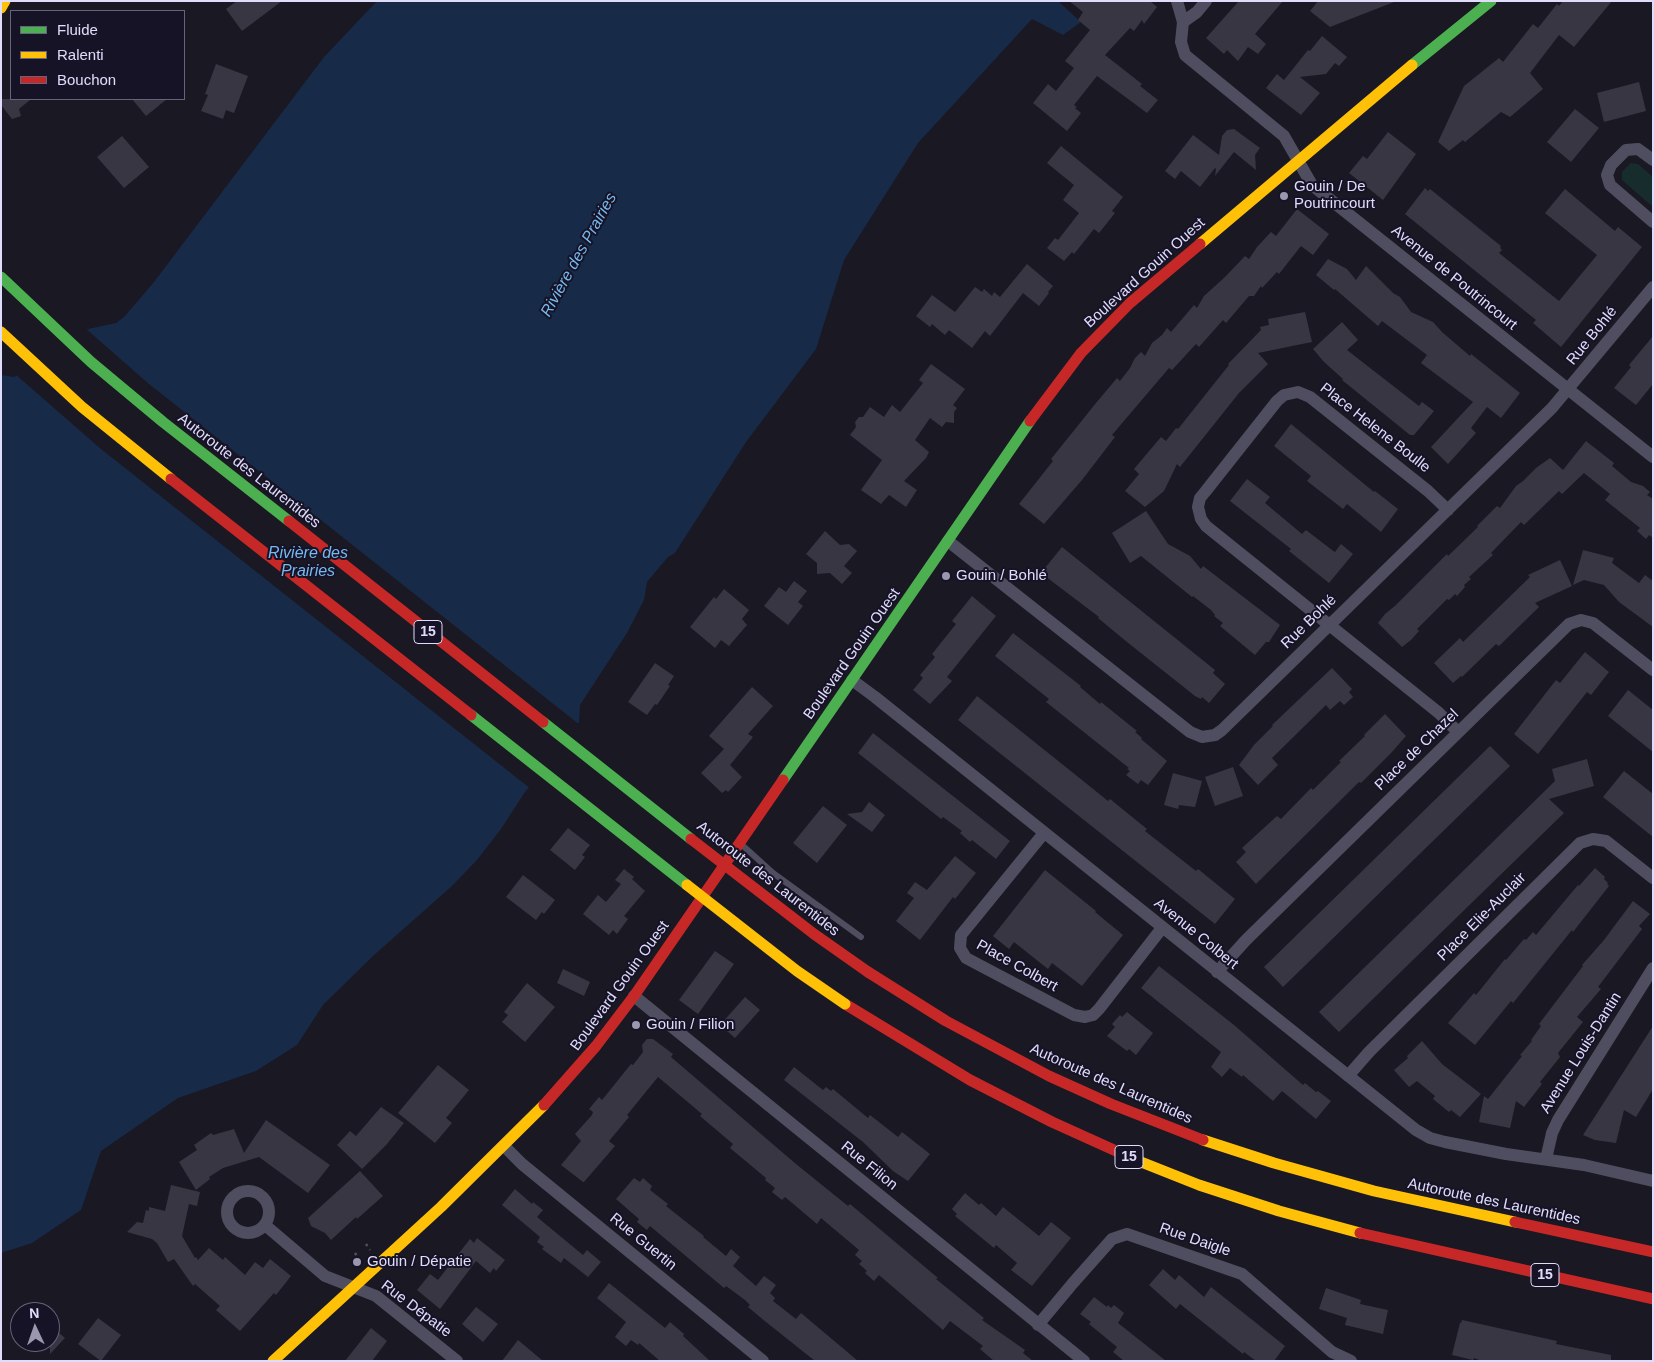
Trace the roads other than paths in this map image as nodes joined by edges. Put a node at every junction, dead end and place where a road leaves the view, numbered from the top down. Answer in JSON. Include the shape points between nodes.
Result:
{"nodes":[{"id":1,"x":5,"y":1,"type":"edge"},
{"id":2,"x":1177,"y":1,"type":"edge"},
{"id":3,"x":1206,"y":1,"type":"edge"},
{"id":4,"x":1491,"y":1,"type":"edge"},
{"id":5,"x":1,"y":8,"type":"edge"},
{"id":6,"x":1183,"y":22,"type":"junction"},
{"id":7,"x":1653,"y":160,"type":"edge"},
{"id":8,"x":1298,"y":161,"type":"junction"},
{"id":9,"x":1653,"y":222,"type":"edge"},
{"id":10,"x":1,"y":276,"type":"edge"},
{"id":11,"x":1653,"y":287,"type":"edge"},
{"id":12,"x":1,"y":332,"type":"edge"},
{"id":13,"x":1568,"y":390,"type":"junction"},
{"id":14,"x":1653,"y":457,"type":"edge"},
{"id":15,"x":1448,"y":510,"type":"junction"},
{"id":16,"x":948,"y":541,"type":"junction"},
{"id":17,"x":1329,"y":624,"type":"junction"},
{"id":18,"x":1653,"y":670,"type":"edge"},
{"id":19,"x":852,"y":680,"type":"junction"},
{"id":20,"x":1458,"y":732,"type":"junction"},
{"id":21,"x":1044,"y":834,"type":"junction"},
{"id":22,"x":740,"y":843,"type":"junction"},
{"id":23,"x":1653,"y":878,"type":"edge"},
{"id":24,"x":1162,"y":928,"type":"junction"},
{"id":25,"x":861,"y":938,"type":"dead end"},
{"id":26,"x":1653,"y":968,"type":"edge"},
{"id":27,"x":1217,"y":972,"type":"junction"},
{"id":28,"x":634,"y":996,"type":"junction"},
{"id":29,"x":1348,"y":1076,"type":"junction"},
{"id":30,"x":504,"y":1146,"type":"junction"},
{"id":31,"x":1546,"y":1159,"type":"junction"},
{"id":32,"x":1653,"y":1181,"type":"edge"},
{"id":33,"x":264,"y":1225,"type":"dead end"},
{"id":34,"x":1587,"y":1237,"type":"junction"},
{"id":35,"x":1653,"y":1246,"type":"edge"},
{"id":36,"x":1653,"y":1252,"type":"edge"},
{"id":37,"x":353,"y":1287,"type":"junction"},
{"id":38,"x":1653,"y":1300,"type":"edge"},
{"id":39,"x":1038,"y":1325,"type":"junction"},
{"id":40,"x":273,"y":1361,"type":"edge"},
{"id":41,"x":457,"y":1361,"type":"edge"},
{"id":42,"x":763,"y":1361,"type":"edge"},
{"id":43,"x":1084,"y":1361,"type":"edge"},
{"id":44,"x":1351,"y":1361,"type":"edge"}],
"edges":[{"from":1,"to":5,"type":"main road"},
{"from":2,"to":6,"type":"street","name":"Avenue de Poutrincourt"},
{"from":3,"to":6,"type":"street"},
{"from":4,"to":8,"type":"main road","name":"Boulevard Gouin Ouest"},
{"from":6,"to":8,"type":"street","name":"Avenue de Poutrincourt","via":[[1181,42],[1185,55],[1284,136]]},
{"from":7,"to":9,"type":"street","via":[[1641,151],[1630,149],[1620,155],[1607,175],[1610,185]]},
{"from":8,"to":13,"type":"street","name":"Avenue de Poutrincourt","via":[[1312,185]]},
{"from":8,"to":16,"type":"main road","name":"Boulevard Gouin Ouest","via":[[1130,302],[1093,339],[1044,401]]},
{"from":10,"to":34,"type":"main road","name":"Autoroute des Laurentides","number":"15","bridge":true,"via":[[91,362],[163,422],[752,887],[868,972],[953,1025],[1049,1076],[1203,1140],[1374,1190]]},
{"from":11,"to":13,"type":"street","name":"Rue Bohlé"},
{"from":12,"to":38,"type":"main road","number":"15","bridge":true,"via":[[82,407],[155,466],[750,935],[845,1004],[922,1052],[1046,1119],[1127,1157],[1190,1181],[1331,1226]]},
{"from":13,"to":14,"type":"street","name":"Avenue de Poutrincourt"},
{"from":13,"to":15,"type":"street","name":"Rue Bohlé"},
{"from":15,"to":17,"type":"street","name":"Rue Bohlé"},
{"from":15,"to":17,"type":"street","name":"Place Helene Boulle","via":[[1310,397],[1302,392],[1293,392],[1280,397],[1200,498],[1199,515],[1206,526]]},
{"from":16,"to":17,"type":"street","name":"Rue Bohlé","via":[[1190,732],[1202,737],[1219,733]]},
{"from":16,"to":19,"type":"main road","name":"Boulevard Gouin Ouest"},
{"from":17,"to":20,"type":"street","name":"Place Helene Boulle"},
{"from":18,"to":20,"type":"street","name":"Place de Chazel","via":[[1593,623],[1573,622]]},
{"from":19,"to":21,"type":"street","name":"Avenue Colbert"},
{"from":19,"to":22,"type":"main road","name":"Boulevard Gouin Ouest"},
{"from":20,"to":27,"type":"street","name":"Place de Chazel"},
{"from":21,"to":24,"type":"street","name":"Avenue Colbert"},
{"from":21,"to":24,"type":"street","name":"Place Colbert","via":[[961,935],[960,948],[966,958],[1074,1015],[1085,1017],[1099,1009]]},
{"from":22,"to":25,"type":"lane","via":[[772,873]]},
{"from":22,"to":28,"type":"main road","name":"Boulevard Gouin Ouest"},
{"from":23,"to":29,"type":"street","name":"Place Elie-Auclair","via":[[1606,842],[1593,839],[1580,843]]},
{"from":24,"to":27,"type":"street","name":"Avenue Colbert"},
{"from":26,"to":31,"type":"street","name":"Avenue Louis-Dantin","via":[[1558,1120]]},
{"from":27,"to":29,"type":"street","name":"Avenue Colbert"},
{"from":28,"to":30,"type":"main road","name":"Boulevard Gouin Ouest","via":[[575,1071]]},
{"from":28,"to":39,"type":"street","name":"Rue Filion"},
{"from":29,"to":31,"type":"street","name":"Avenue Colbert","via":[[1409,1126],[1430,1138]]},
{"from":30,"to":37,"type":"main road","name":"Boulevard Gouin Ouest"},
{"from":30,"to":42,"type":"street","name":"Rue Guertin"},
{"from":31,"to":32,"type":"street","name":"Avenue Colbert"},
{"from":33,"to":37,"type":"street","name":"Rue Dépatie","via":[[325,1276]]},
{"from":34,"to":35,"type":"main road"},
{"from":34,"to":36,"type":"main road","name":"Autoroute des Laurentides","number":"15"},
{"from":37,"to":40,"type":"main road","name":"Boulevard Gouin Ouest"},
{"from":37,"to":41,"type":"street","name":"Rue Dépatie","via":[[376,1296]]},
{"from":39,"to":43,"type":"street","name":"Rue Filion"},
{"from":39,"to":44,"type":"street","name":"Rue Daigle","via":[[1112,1239],[1127,1234],[1242,1274],[1332,1352]]}]}
